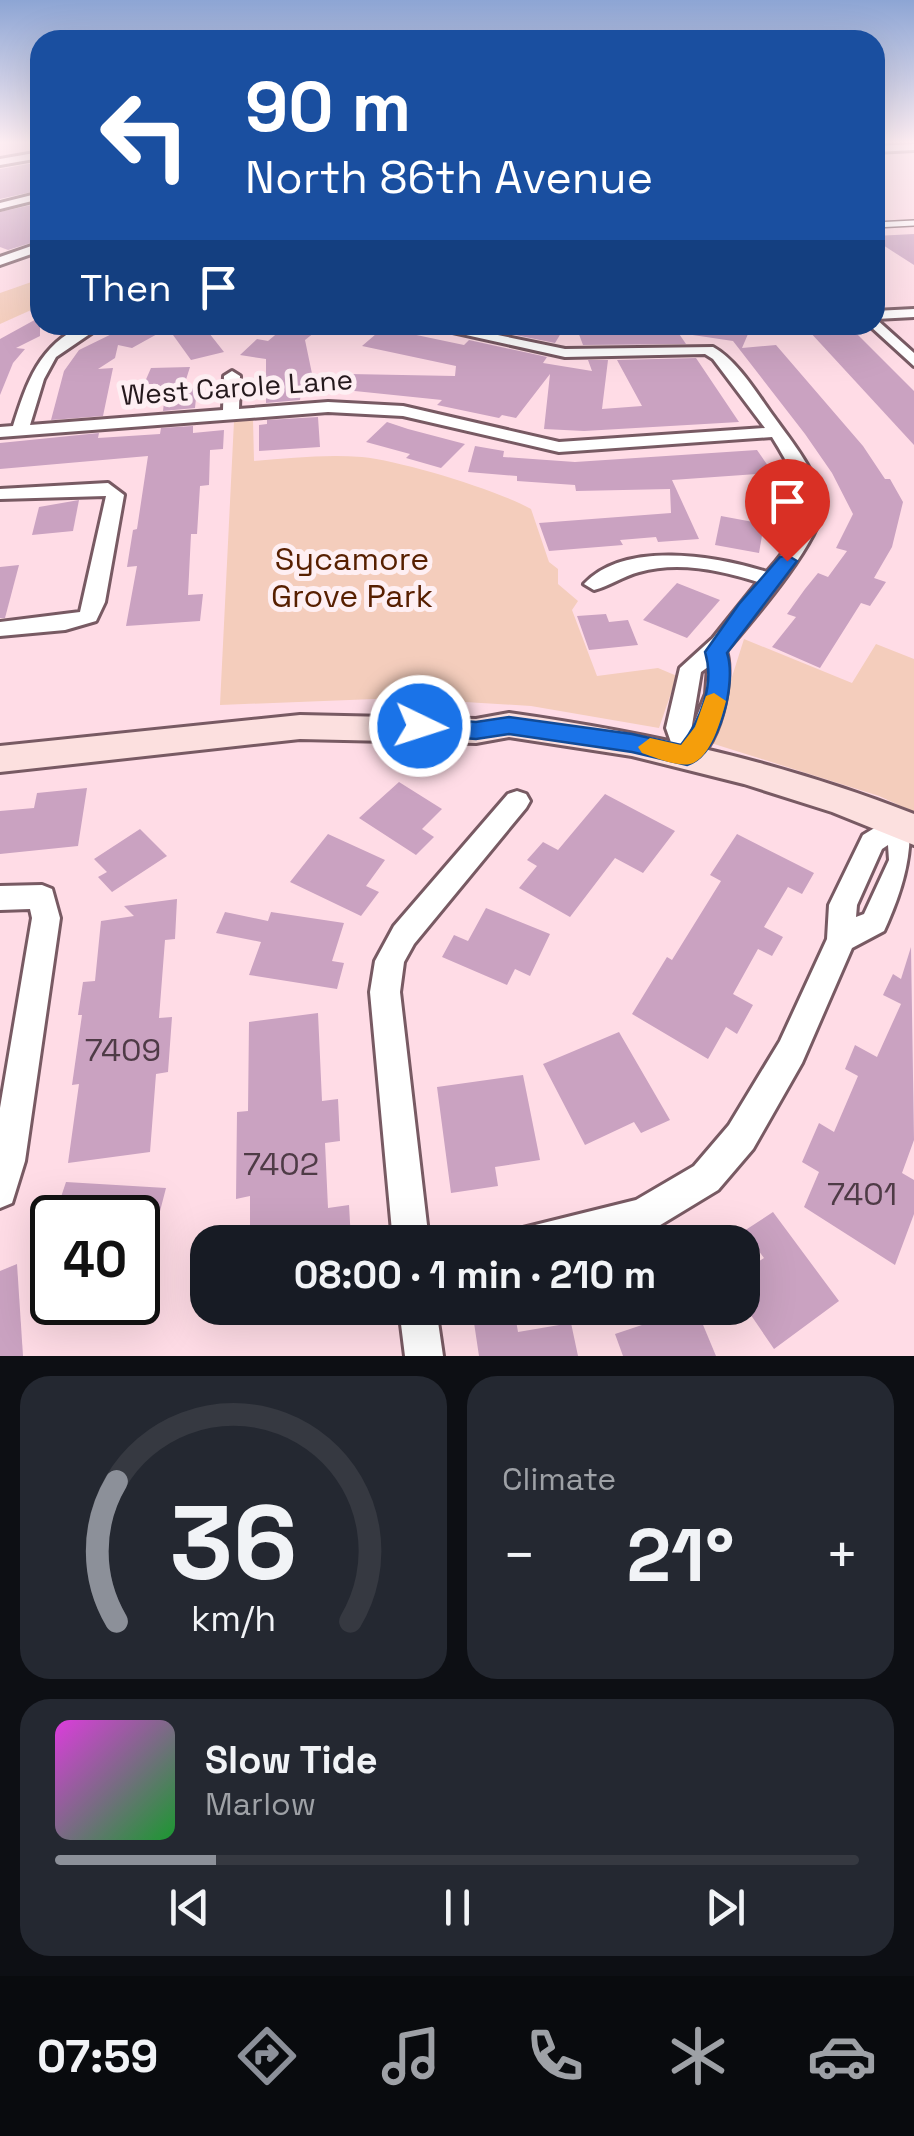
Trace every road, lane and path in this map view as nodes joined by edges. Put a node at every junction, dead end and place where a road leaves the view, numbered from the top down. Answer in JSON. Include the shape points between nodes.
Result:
{"nodes":[{"id":1,"x":914,"y":223,"type":"edge"},
{"id":2,"x":885,"y":224,"type":"edge"},
{"id":3,"x":30,"y":251,"type":"edge"},
{"id":4,"x":0,"y":261,"type":"edge"},
{"id":5,"x":914,"y":313,"type":"edge"},
{"id":6,"x":885,"y":314,"type":"edge"},
{"id":7,"x":885,"y":333,"type":"edge"},
{"id":8,"x":77,"y":335,"type":"edge"},
{"id":9,"x":490,"y":335,"type":"edge"},
{"id":10,"x":914,"y":361,"type":"edge"},
{"id":11,"x":232,"y":376,"type":"dead end"},
{"id":12,"x":231,"y":414,"type":"junction"},
{"id":13,"x":20,"y":430,"type":"junction"},
{"id":14,"x":0,"y":432,"type":"edge"},
{"id":15,"x":774,"y":432,"type":"junction"},
{"id":16,"x":0,"y":494,"type":"edge"},
{"id":17,"x":771,"y":580,"type":"junction"},
{"id":18,"x":594,"y":584,"type":"dead end"},
{"id":19,"x":0,"y":629,"type":"edge"},
{"id":20,"x":509,"y":725,"type":"junction"},
{"id":21,"x":0,"y":739,"type":"edge"},
{"id":22,"x":687,"y":756,"type":"junction"},
{"id":23,"x":0,"y":758,"type":"edge"},
{"id":24,"x":517,"y":801,"type":"dead end"},
{"id":25,"x":907,"y":826,"type":"edge"},
{"id":26,"x":0,"y":898,"type":"edge"},
{"id":27,"x":0,"y":1191,"type":"edge"},
{"id":28,"x":409,"y":1225,"type":"edge"},
{"id":29,"x":612,"y":1225,"type":"edge"},
{"id":30,"x":420,"y":1325,"type":"edge"},
{"id":31,"x":424,"y":1356,"type":"edge"}],
"edges":[{"from":1,"to":2,"type":"lane"},
{"from":3,"to":4,"type":"street"},
{"from":5,"to":6,"type":"street"},
{"from":7,"to":10,"type":"street"},
{"from":8,"to":13,"type":"street","via":[[47,353]]},
{"from":9,"to":15,"type":"street","via":[[577,354],[708,350]]},
{"from":11,"to":12,"type":"street"},
{"from":12,"to":13,"type":"street","name":"West Carole Lane"},
{"from":12,"to":15,"type":"street","name":"West Carole Lane","via":[[402,410],[559,447]]},
{"from":13,"to":14,"type":"street","name":"West Carole Lane"},
{"from":15,"to":17,"type":"street","via":[[809,485],[814,505],[803,542]]},
{"from":16,"to":19,"type":"street","via":[[108,488],[116,495],[89,616]]},
{"from":17,"to":18,"type":"street","via":[[692,560],[636,564]]},
{"from":17,"to":22,"type":"street","via":[[716,652],[722,672],[706,729]]},
{"from":20,"to":21,"type":"street","via":[[482,712],[367,708],[260,712]]},
{"from":20,"to":22,"type":"street"},
{"from":20,"to":23,"type":"street","via":[[476,731],[300,726]]},
{"from":22,"to":25,"type":"street"},
{"from":24,"to":28,"type":"street","via":[[390,960],[385,992]]},
{"from":25,"to":29,"type":"street","via":[[902,860],[874,922],[841,939],[792,1052],[740,1137],[706,1178],[644,1215]]},
{"from":26,"to":27,"type":"street","via":[[42,897],[46,918]]},
{"from":30,"to":31,"type":"street"}]}
